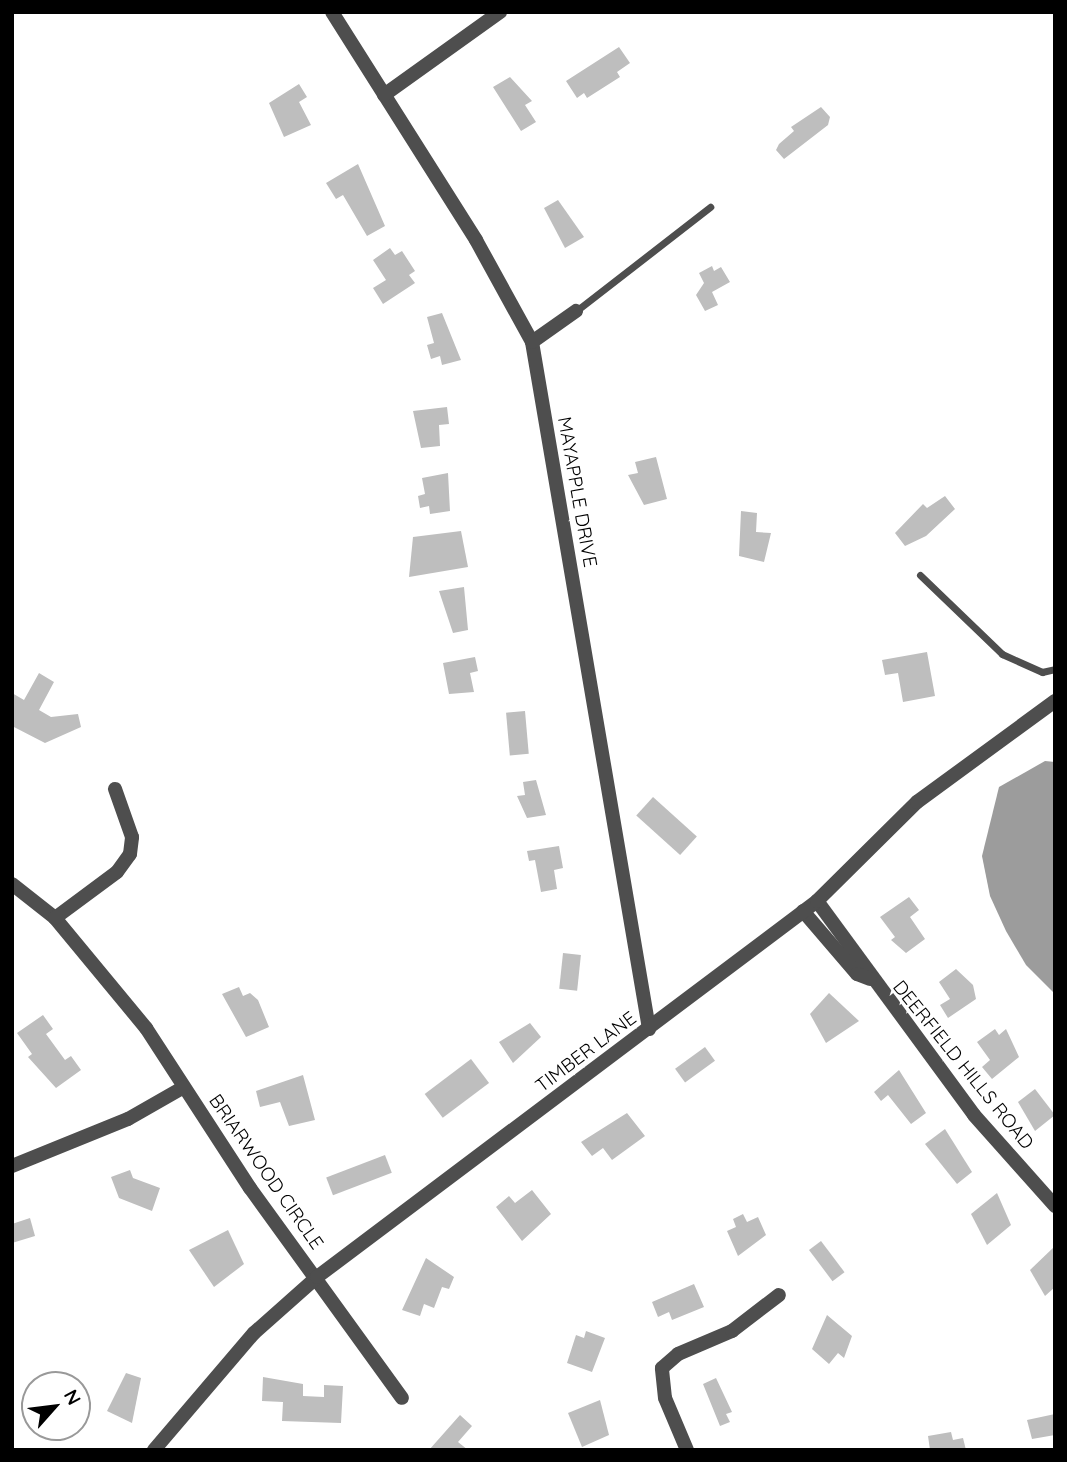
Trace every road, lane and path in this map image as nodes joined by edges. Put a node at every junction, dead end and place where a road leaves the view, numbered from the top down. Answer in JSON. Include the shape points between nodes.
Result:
{"nodes":[{"id":1,"x":332,"y":12,"type":"edge"},
{"id":2,"x":500,"y":12,"type":"edge"},
{"id":3,"x":384,"y":95,"type":"junction"},
{"id":4,"x":709,"y":206,"type":"dead end"},
{"id":5,"x":576,"y":311,"type":"joint"},
{"id":6,"x":531,"y":342,"type":"junction"},
{"id":7,"x":920,"y":575,"type":"dead end"},
{"id":8,"x":1055,"y":669,"type":"edge"},
{"id":9,"x":1055,"y":701,"type":"edge"},
{"id":10,"x":115,"y":789,"type":"dead end"},
{"id":11,"x":12,"y":884,"type":"edge"},
{"id":12,"x":817,"y":901,"type":"junction"},
{"id":13,"x":803,"y":911,"type":"junction"},
{"id":14,"x":55,"y":918,"type":"junction"},
{"id":15,"x":870,"y":979,"type":"junction"},
{"id":16,"x":649,"y":1029,"type":"junction"},
{"id":17,"x":184,"y":1087,"type":"junction"},
{"id":18,"x":12,"y":1166,"type":"edge"},
{"id":19,"x":1055,"y":1206,"type":"edge"},
{"id":20,"x":317,"y":1277,"type":"junction"},
{"id":21,"x":779,"y":1295,"type":"dead end"},
{"id":22,"x":402,"y":1398,"type":"dead end"},
{"id":23,"x":154,"y":1450,"type":"edge"},
{"id":24,"x":687,"y":1450,"type":"edge"}],
"edges":[{"from":1,"to":3,"type":"street","name":"MAYAPPLE DRIVE"},
{"from":2,"to":3,"type":"street"},
{"from":3,"to":6,"type":"street","name":"MAYAPPLE DRIVE","via":[[476,240]]},
{"from":4,"to":5,"type":"lane"},
{"from":5,"to":6,"type":"street"},
{"from":6,"to":16,"type":"street","name":"MAYAPPLE DRIVE"},
{"from":7,"to":8,"type":"lane","via":[[1002,654],[1042,671]]},
{"from":9,"to":12,"type":"street","name":"TIMBER LANE","via":[[917,802]]},
{"from":10,"to":14,"type":"street","via":[[132,837],[130,854],[117,872]]},
{"from":11,"to":14,"type":"street","name":"BRIARWOOD CIRCLE"},
{"from":12,"to":13,"type":"street","name":"TIMBER LANE"},
{"from":12,"to":15,"type":"street","name":"DEERFIELD HILLS ROAD","via":[[867,965]]},
{"from":13,"to":15,"type":"street","name":"DEERFIELD HILLS ROAD","via":[[857,974]]},
{"from":13,"to":16,"type":"street","name":"TIMBER LANE"},
{"from":14,"to":17,"type":"street","name":"BRIARWOOD CIRCLE","via":[[138,1018]]},
{"from":15,"to":19,"type":"street","name":"DEERFIELD HILLS ROAD","via":[[974,1115]]},
{"from":16,"to":20,"type":"street","name":"TIMBER LANE"},
{"from":17,"to":18,"type":"street","name":"BRIARWOOD CIRCLE","via":[[128,1119]]},
{"from":17,"to":20,"type":"street","name":"BRIARWOOD CIRCLE"},
{"from":20,"to":22,"type":"street","name":"BRIARWOOD CIRCLE"},
{"from":20,"to":23,"type":"street","name":"TIMBER LANE","via":[[254,1334]]},
{"from":21,"to":24,"type":"street","via":[[732,1331],[678,1353],[662,1368],[662,1390]]}]}
